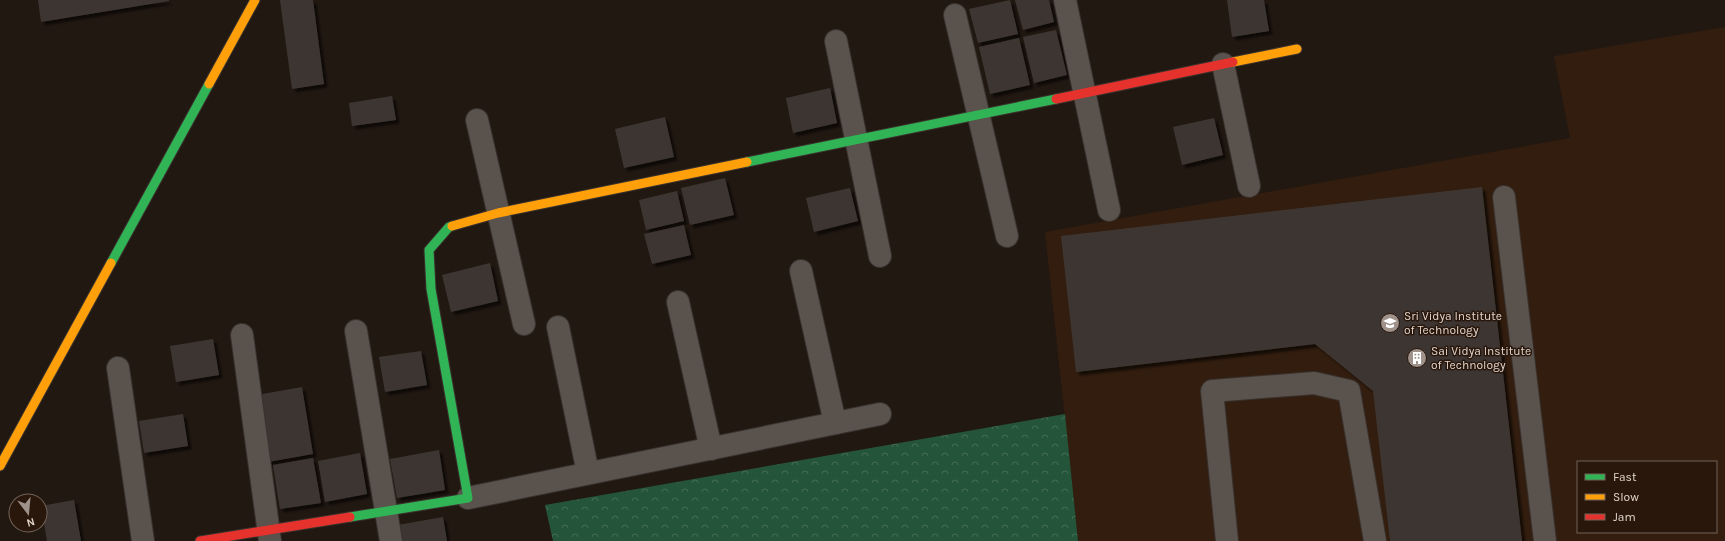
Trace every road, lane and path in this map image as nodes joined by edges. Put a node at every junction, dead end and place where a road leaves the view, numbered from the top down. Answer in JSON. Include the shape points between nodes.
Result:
{"nodes":[{"id":1,"x":255,"y":0,"type":"edge"},
{"id":2,"x":1065,"y":0,"type":"edge"},
{"id":3,"x":955,"y":15,"type":"dead end"},
{"id":4,"x":836,"y":41,"type":"dead end"},
{"id":5,"x":1296,"y":49,"type":"dead end"},
{"id":6,"x":1223,"y":64,"type":"junction"},
{"id":7,"x":1084,"y":93,"type":"junction"},
{"id":8,"x":978,"y":114,"type":"junction"},
{"id":9,"x":477,"y":120,"type":"dead end"},
{"id":10,"x":856,"y":139,"type":"junction"},
{"id":11,"x":1249,"y":186,"type":"dead end"},
{"id":12,"x":1504,"y":197,"type":"dead end"},
{"id":13,"x":1109,"y":210,"type":"dead end"},
{"id":14,"x":498,"y":213,"type":"junction"},
{"id":15,"x":1007,"y":236,"type":"dead end"},
{"id":16,"x":880,"y":256,"type":"dead end"},
{"id":17,"x":801,"y":271,"type":"dead end"},
{"id":18,"x":678,"y":302,"type":"dead end"},
{"id":19,"x":524,"y":324,"type":"dead end"},
{"id":20,"x":558,"y":327,"type":"dead end"},
{"id":21,"x":356,"y":331,"type":"dead end"},
{"id":22,"x":242,"y":335,"type":"dead end"},
{"id":23,"x":118,"y":368,"type":"dead end"},
{"id":24,"x":880,"y":414,"type":"dead end"},
{"id":25,"x":835,"y":423,"type":"junction"},
{"id":26,"x":711,"y":449,"type":"junction"},
{"id":27,"x":0,"y":466,"type":"edge"},
{"id":28,"x":588,"y":474,"type":"junction"},
{"id":29,"x":468,"y":498,"type":"junction"},
{"id":30,"x":386,"y":511,"type":"junction"},
{"id":31,"x":269,"y":535,"type":"edge"},
{"id":32,"x":142,"y":541,"type":"edge"},
{"id":33,"x":200,"y":541,"type":"edge"},
{"id":34,"x":391,"y":541,"type":"edge"},
{"id":35,"x":1227,"y":541,"type":"edge"},
{"id":36,"x":1375,"y":541,"type":"edge"},
{"id":37,"x":1545,"y":541,"type":"edge"}],
"edges":[{"from":1,"to":27,"type":"street"},
{"from":2,"to":7,"type":"street"},
{"from":3,"to":8,"type":"street"},
{"from":4,"to":10,"type":"street"},
{"from":5,"to":6,"type":"street"},
{"from":6,"to":7,"type":"street"},
{"from":6,"to":11,"type":"street"},
{"from":7,"to":8,"type":"street"},
{"from":7,"to":13,"type":"street"},
{"from":8,"to":10,"type":"street"},
{"from":8,"to":15,"type":"street"},
{"from":9,"to":14,"type":"street"},
{"from":10,"to":14,"type":"street"},
{"from":10,"to":16,"type":"street"},
{"from":12,"to":37,"type":"street"},
{"from":14,"to":19,"type":"street"},
{"from":14,"to":29,"type":"street","via":[[449,227],[429,250],[431,289]]},
{"from":17,"to":25,"type":"street"},
{"from":18,"to":26,"type":"street"},
{"from":20,"to":28,"type":"street"},
{"from":21,"to":30,"type":"street"},
{"from":22,"to":31,"type":"street"},
{"from":23,"to":32,"type":"street"},
{"from":24,"to":25,"type":"street"},
{"from":25,"to":26,"type":"street"},
{"from":26,"to":28,"type":"street"},
{"from":28,"to":29,"type":"street"},
{"from":29,"to":30,"type":"street"},
{"from":30,"to":31,"type":"street"},
{"from":30,"to":34,"type":"street"},
{"from":31,"to":33,"type":"street"},
{"from":35,"to":36,"type":"street","via":[[1212,391],[1314,383],[1349,391]]}]}
